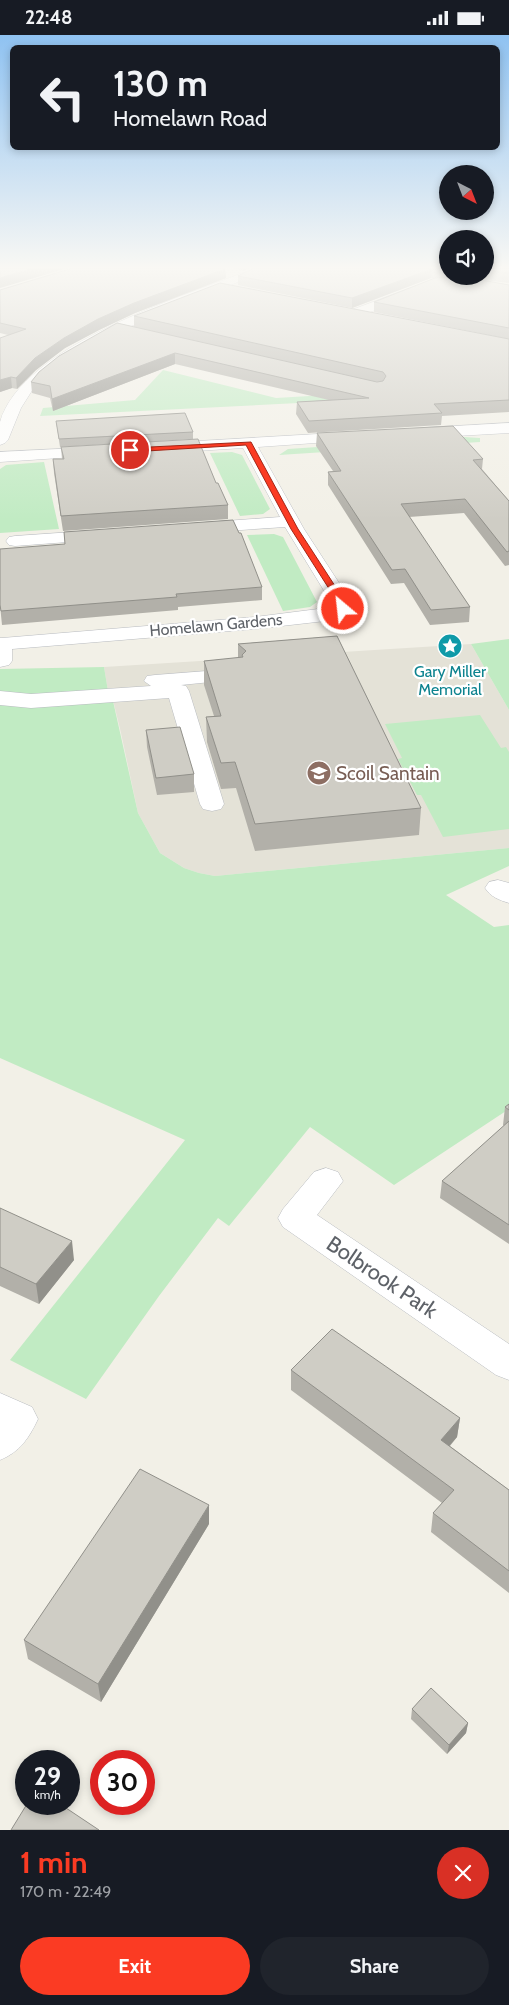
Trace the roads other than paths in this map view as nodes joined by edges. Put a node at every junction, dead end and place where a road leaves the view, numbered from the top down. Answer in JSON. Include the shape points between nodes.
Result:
{"nodes":[{"id":1,"x":74,"y":352,"type":"edge"},
{"id":2,"x":411,"y":433,"type":"edge"},
{"id":3,"x":2,"y":435,"type":"edge"},
{"id":4,"x":371,"y":435,"type":"edge"},
{"id":5,"x":506,"y":435,"type":"edge"},
{"id":6,"x":248,"y":443,"type":"junction"},
{"id":7,"x":150,"y":449,"type":"edge"},
{"id":8,"x":110,"y":451,"type":"edge"},
{"id":9,"x":0,"y":457,"type":"edge"},
{"id":10,"x":290,"y":521,"type":"junction"},
{"id":11,"x":182,"y":529,"type":"edge"},
{"id":12,"x":123,"y":533,"type":"edge"},
{"id":13,"x":15,"y":541,"type":"dead end"},
{"id":14,"x":2,"y":661,"type":"dead end"},
{"id":15,"x":233,"y":675,"type":"edge"},
{"id":16,"x":177,"y":685,"type":"junction"},
{"id":17,"x":0,"y":698,"type":"edge"},
{"id":18,"x":212,"y":804,"type":"dead end"},
{"id":19,"x":326,"y":1181,"type":"dead end"},
{"id":20,"x":509,"y":1364,"type":"edge"},
{"id":21,"x":0,"y":1409,"type":"edge"},
{"id":22,"x":0,"y":1442,"type":"edge"}],
"edges":[{"from":1,"to":3,"type":"street","via":[[50,366],[27,387]]},
{"from":2,"to":5,"type":"street","via":[[490,428]]},
{"from":4,"to":6,"type":"street"},
{"from":6,"to":7,"type":"street"},
{"from":6,"to":10,"type":"street","name":"Homelawn Gardens"},
{"from":8,"to":9,"type":"street"},
{"from":10,"to":11,"type":"street"},
{"from":10,"to":14,"type":"street","name":"Homelawn Gardens","via":[[344,606],[338,613],[2,644]]},
{"from":12,"to":13,"type":"street"},
{"from":15,"to":16,"type":"street"},
{"from":16,"to":17,"type":"street","via":[[31,701]]},
{"from":16,"to":18,"type":"street"},
{"from":19,"to":20,"type":"street","name":"Bolbrook Park","via":[[294,1218]]},
{"from":21,"to":22,"type":"street","via":[[18,1419]]}]}
